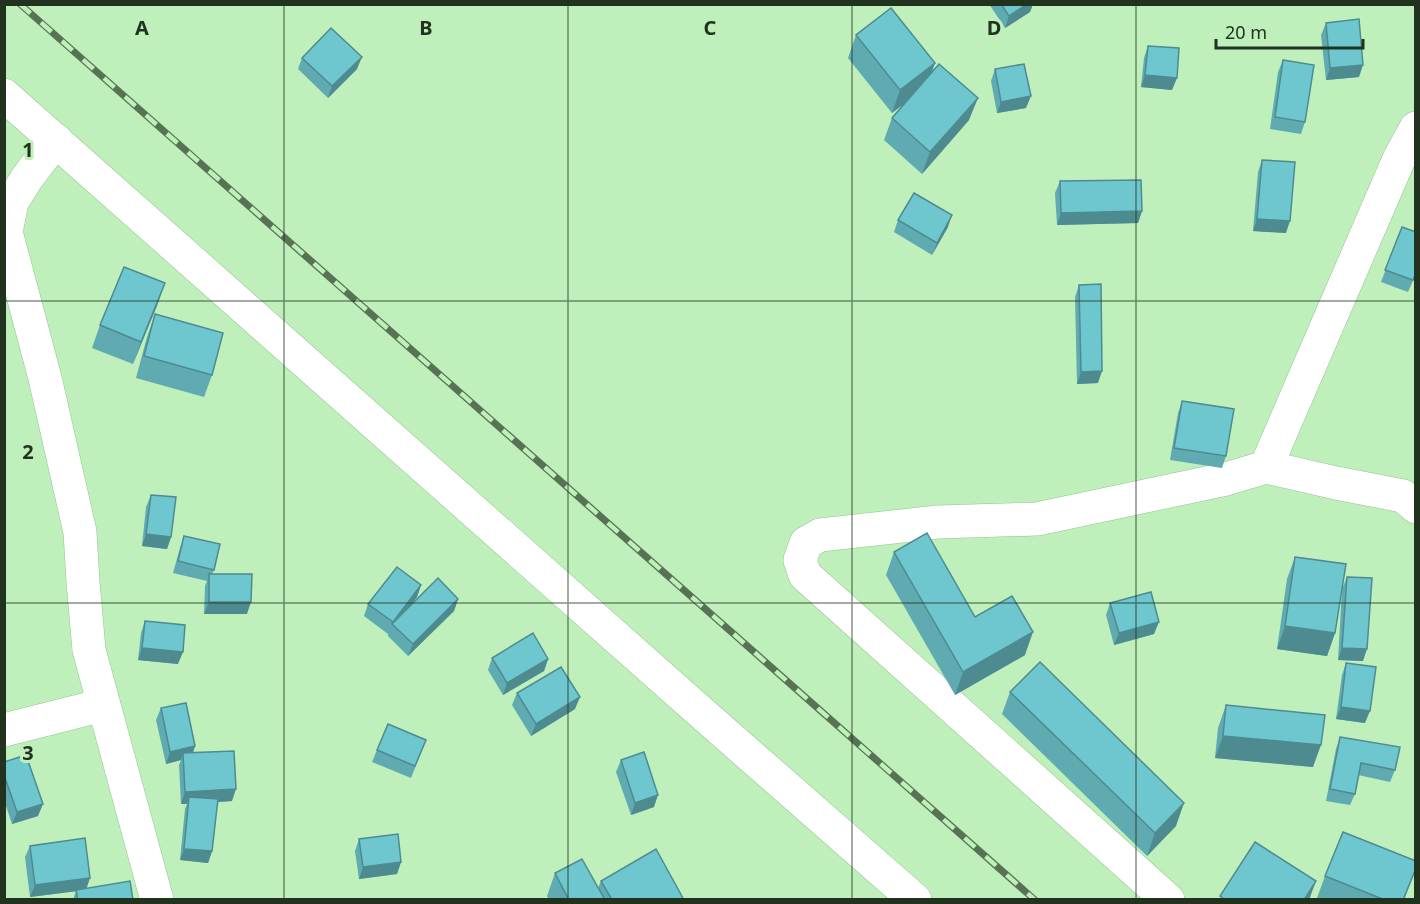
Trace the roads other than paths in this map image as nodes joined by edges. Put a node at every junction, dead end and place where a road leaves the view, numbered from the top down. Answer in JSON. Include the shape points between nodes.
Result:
{"nodes":[{"id":1,"x":4,"y":95,"type":"edge"},
{"id":2,"x":1416,"y":128,"type":"edge"},
{"id":3,"x":56,"y":140,"type":"junction"},
{"id":4,"x":1266,"y":467,"type":"junction"},
{"id":5,"x":1416,"y":507,"type":"edge"},
{"id":6,"x":104,"y":705,"type":"junction"},
{"id":7,"x":4,"y":730,"type":"edge"},
{"id":8,"x":157,"y":900,"type":"edge"},
{"id":9,"x":915,"y":900,"type":"edge"},
{"id":10,"x":1168,"y":900,"type":"edge"}],
"edges":[{"from":1,"to":3,"type":"street"},
{"from":2,"to":4,"type":"street","via":[[1399,159]]},
{"from":3,"to":6,"type":"street","via":[[12,202],[6,232],[80,532],[89,650]]},
{"from":3,"to":9,"type":"street"},
{"from":4,"to":5,"type":"street","via":[[1403,496]]},
{"from":4,"to":10,"type":"street","via":[[1036,519],[938,522],[820,535],[806,543],[800,560],[805,575]]},
{"from":6,"to":7,"type":"street"},
{"from":6,"to":8,"type":"street"}]}
